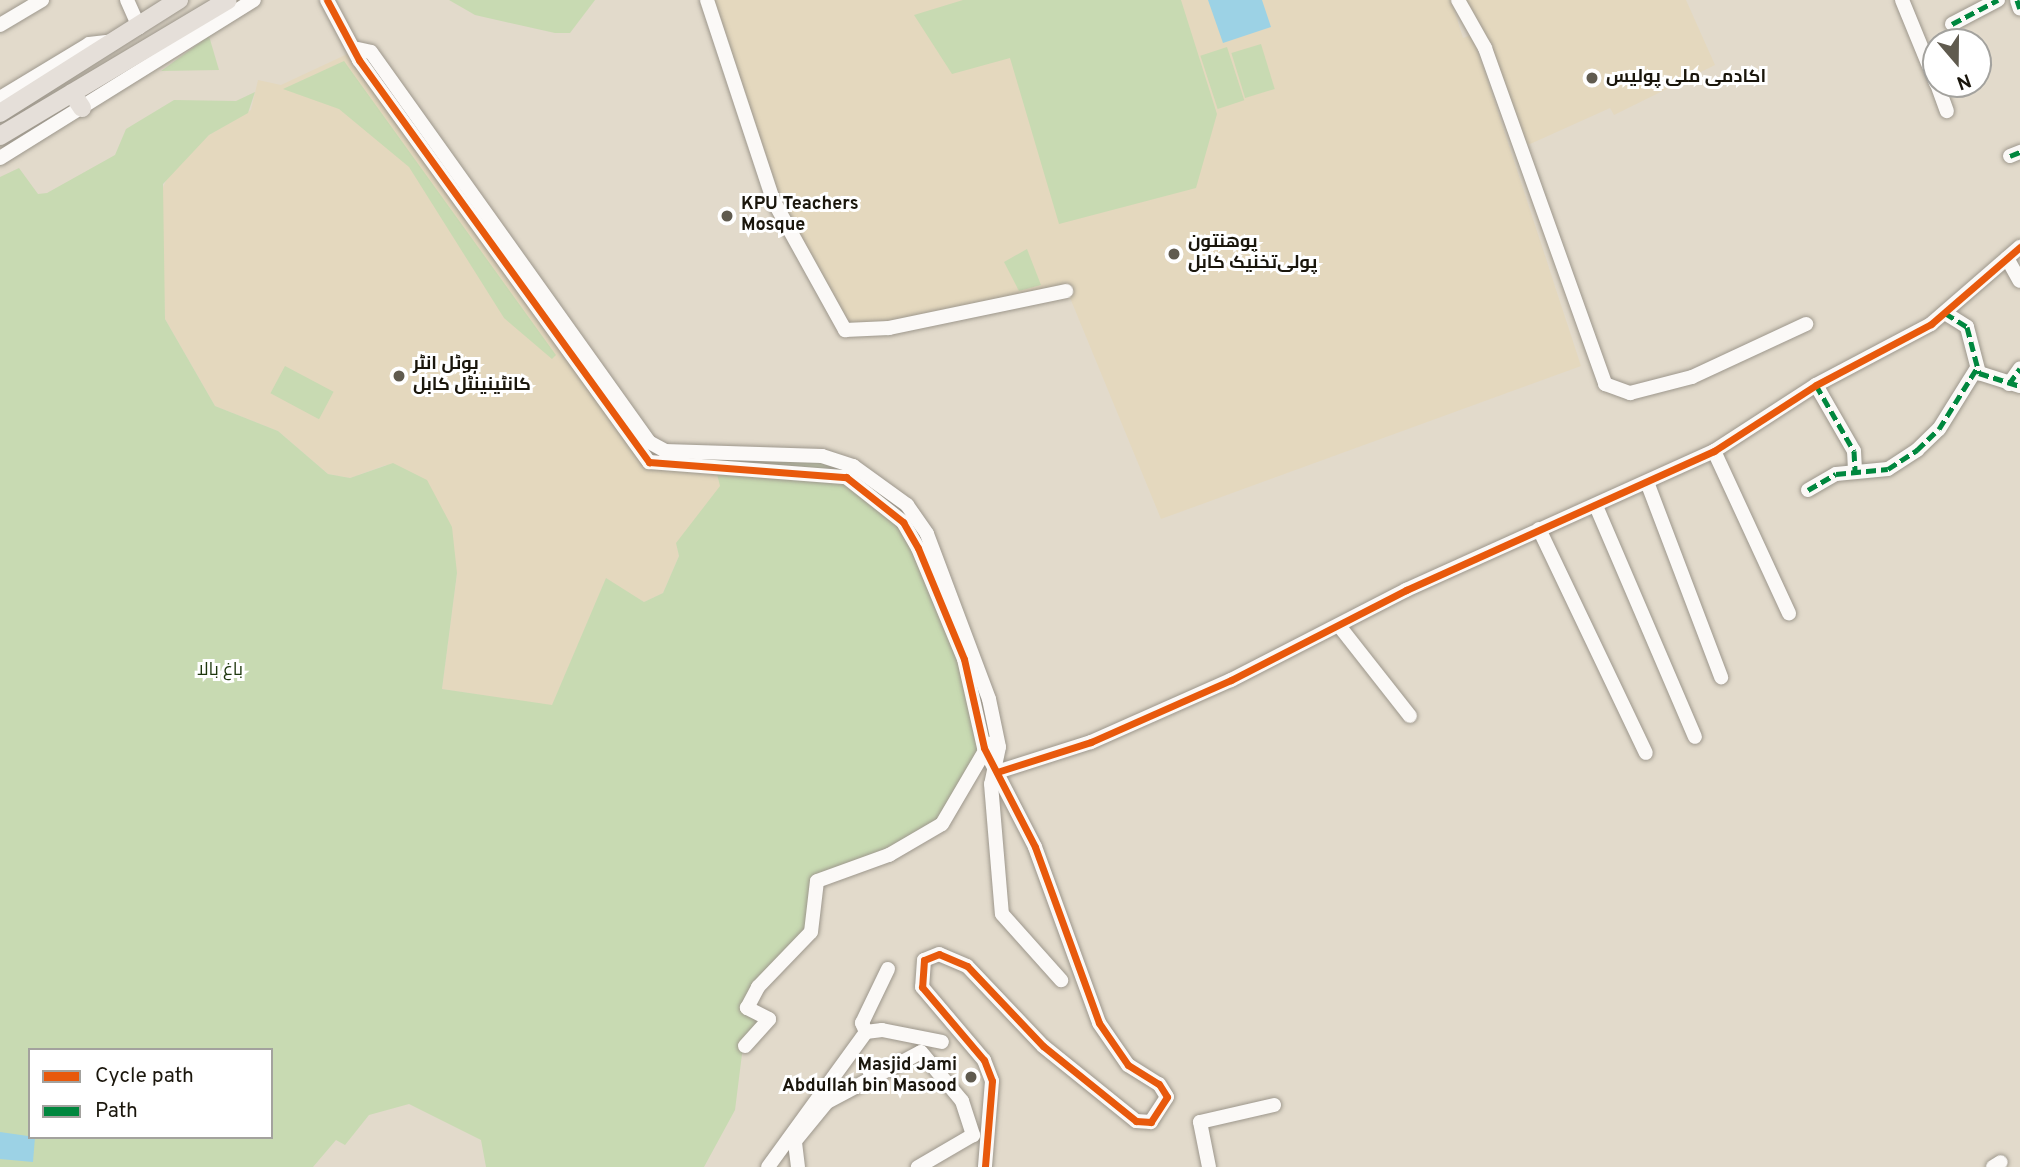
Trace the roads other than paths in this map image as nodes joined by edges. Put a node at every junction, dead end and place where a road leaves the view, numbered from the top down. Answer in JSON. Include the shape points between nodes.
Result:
{"nodes":[{"id":1,"x":41,"y":0,"type":"edge"},
{"id":2,"x":127,"y":0,"type":"edge"},
{"id":3,"x":179,"y":0,"type":"edge"},
{"id":4,"x":228,"y":0,"type":"edge"},
{"id":5,"x":254,"y":0,"type":"edge"},
{"id":6,"x":327,"y":0,"type":"edge"},
{"id":7,"x":707,"y":0,"type":"edge"},
{"id":8,"x":1458,"y":0,"type":"edge"},
{"id":9,"x":1902,"y":0,"type":"edge"},
{"id":10,"x":1998,"y":0,"type":"edge"},
{"id":11,"x":2017,"y":0,"type":"edge"},
{"id":12,"x":2020,"y":9,"type":"edge"},
{"id":13,"x":202,"y":24,"type":"junction"},
{"id":14,"x":1952,"y":24,"type":"dead end"},
{"id":15,"x":0,"y":25,"type":"edge"},
{"id":16,"x":139,"y":27,"type":"junction"},
{"id":17,"x":118,"y":40,"type":"junction"},
{"id":18,"x":1922,"y":49,"type":"edge"},
{"id":19,"x":0,"y":98,"type":"edge"},
{"id":20,"x":1942,"y":98,"type":"edge"},
{"id":21,"x":77,"y":101,"type":"junction"},
{"id":22,"x":1947,"y":111,"type":"dead end"},
{"id":23,"x":0,"y":113,"type":"edge"},
{"id":24,"x":0,"y":136,"type":"edge"},
{"id":25,"x":0,"y":158,"type":"edge"},
{"id":26,"x":2020,"y":247,"type":"edge"},
{"id":27,"x":2007,"y":258,"type":"junction"},
{"id":28,"x":2020,"y":281,"type":"edge"},
{"id":29,"x":1066,"y":291,"type":"dead end"},
{"id":30,"x":1945,"y":313,"type":"junction"},
{"id":31,"x":1806,"y":324,"type":"dead end"},
{"id":32,"x":1977,"y":368,"type":"junction"},
{"id":33,"x":2020,"y":368,"type":"edge"},
{"id":34,"x":1816,"y":384,"type":"junction"},
{"id":35,"x":2015,"y":385,"type":"edge"},
{"id":36,"x":1714,"y":451,"type":"junction"},
{"id":37,"x":698,"y":460,"type":"junction"},
{"id":38,"x":1855,"y":471,"type":"junction"},
{"id":39,"x":1647,"y":482,"type":"junction"},
{"id":40,"x":1808,"y":490,"type":"dead end"},
{"id":41,"x":1596,"y":506,"type":"junction"},
{"id":42,"x":1539,"y":529,"type":"junction"},
{"id":43,"x":1789,"y":613,"type":"dead end"},
{"id":44,"x":1340,"y":627,"type":"junction"},
{"id":45,"x":1721,"y":677,"type":"dead end"},
{"id":46,"x":1410,"y":716,"type":"dead end"},
{"id":47,"x":997,"y":737,"type":"junction"},
{"id":48,"x":1695,"y":737,"type":"dead end"},
{"id":49,"x":984,"y":748,"type":"junction"},
{"id":50,"x":1646,"y":752,"type":"dead end"},
{"id":51,"x":997,"y":772,"type":"junction"},
{"id":52,"x":888,"y":969,"type":"dead end"},
{"id":53,"x":1061,"y":980,"type":"dead end"},
{"id":54,"x":866,"y":1032,"type":"junction"},
{"id":55,"x":942,"y":1042,"type":"dead end"},
{"id":56,"x":745,"y":1046,"type":"dead end"},
{"id":57,"x":1274,"y":1105,"type":"dead end"},
{"id":58,"x":768,"y":1167,"type":"edge"},
{"id":59,"x":798,"y":1167,"type":"edge"},
{"id":60,"x":918,"y":1167,"type":"edge"},
{"id":61,"x":985,"y":1167,"type":"edge"},
{"id":62,"x":1209,"y":1167,"type":"edge"}],
"edges":[{"from":1,"to":15,"type":"street"},
{"from":2,"to":16,"type":"street"},
{"from":3,"to":16,"type":"main road"},
{"from":4,"to":13,"type":"main road"},
{"from":5,"to":13,"type":"street"},
{"from":6,"to":37,"type":"street","via":[[358,49],[371,52],[591,371],[649,442]]},
{"from":7,"to":29,"type":"street","via":[[773,200],[845,330],[889,328]]},
{"from":8,"to":31,"type":"street","via":[[1485,48],[1605,384],[1630,393],[1692,377]]},
{"from":9,"to":18,"type":"street"},
{"from":10,"to":14,"type":"street"},
{"from":11,"to":12,"type":"street"},
{"from":13,"to":21,"type":"main road"},
{"from":16,"to":17,"type":"main road"},
{"from":17,"to":19,"type":"street","via":[[89,44]]},
{"from":17,"to":23,"type":"main road"},
{"from":20,"to":22,"type":"street"},
{"from":21,"to":24,"type":"main road"},
{"from":21,"to":25,"type":"street"},
{"from":26,"to":27,"type":"street"},
{"from":27,"to":28,"type":"street"},
{"from":27,"to":30,"type":"street"},
{"from":30,"to":32,"type":"street","via":[[1967,327]]},
{"from":30,"to":34,"type":"street"},
{"from":32,"to":35,"type":"street","via":[[1987,379]]},
{"from":32,"to":38,"type":"street","via":[[1939,429],[1917,450],[1888,469]]},
{"from":33,"to":35,"type":"street"},
{"from":34,"to":36,"type":"street"},
{"from":34,"to":38,"type":"street","via":[[1854,451]]},
{"from":36,"to":39,"type":"street"},
{"from":36,"to":43,"type":"street"},
{"from":37,"to":47,"type":"street","via":[[822,456],[853,466],[907,505],[927,534],[976,653]]},
{"from":37,"to":49,"type":"street","via":[[846,477],[903,522],[964,659]]},
{"from":38,"to":40,"type":"street"},
{"from":39,"to":41,"type":"street"},
{"from":39,"to":45,"type":"street"},
{"from":41,"to":42,"type":"street"},
{"from":41,"to":48,"type":"street"},
{"from":42,"to":44,"type":"street"},
{"from":42,"to":50,"type":"street"},
{"from":44,"to":46,"type":"street"},
{"from":44,"to":51,"type":"street","via":[[1091,742]]},
{"from":47,"to":49,"type":"street"},
{"from":47,"to":51,"type":"street"},
{"from":49,"to":51,"type":"street"},
{"from":49,"to":56,"type":"street","via":[[942,824],[889,855],[817,881],[811,932],[758,987],[747,1008],[769,1018]]},
{"from":51,"to":53,"type":"street","via":[[994,859],[1002,914]]},
{"from":51,"to":61,"type":"street","via":[[1053,890],[1099,1023],[1128,1065],[1159,1084],[1167,1097],[1151,1122],[1136,1121],[1043,1046],[967,965],[939,954],[924,960],[922,987],[984,1059],[992,1081]]},
{"from":52,"to":54,"type":"street","via":[[862,1023]]},
{"from":54,"to":55,"type":"street"},
{"from":54,"to":58,"type":"street"},
{"from":57,"to":62,"type":"street","via":[[1200,1122]]},
{"from":59,"to":60,"type":"street","via":[[795,1141],[827,1102],[921,1052],[962,1101],[973,1135]]}]}
